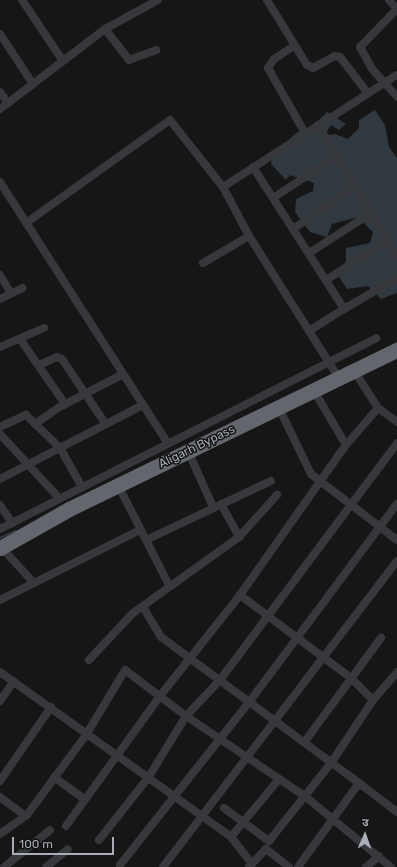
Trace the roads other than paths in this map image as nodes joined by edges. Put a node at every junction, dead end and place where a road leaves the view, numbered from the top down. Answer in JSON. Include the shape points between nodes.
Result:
{"nodes":[{"id":1,"x":22,"y":0,"type":"edge"},
{"id":2,"x":158,"y":0,"type":"edge"},
{"id":3,"x":267,"y":0,"type":"edge"},
{"id":4,"x":389,"y":0,"type":"edge"},
{"id":5,"x":397,"y":9,"type":"edge"},
{"id":6,"x":105,"y":29,"type":"junction"},
{"id":7,"x":0,"y":34,"type":"edge"},
{"id":8,"x":294,"y":46,"type":"junction"},
{"id":9,"x":156,"y":50,"type":"dead end"},
{"id":10,"x":63,"y":61,"type":"junction"},
{"id":11,"x":397,"y":75,"type":"edge"},
{"id":12,"x":33,"y":84,"type":"junction"},
{"id":13,"x":386,"y":85,"type":"junction"},
{"id":14,"x":0,"y":92,"type":"edge"},
{"id":15,"x":367,"y":92,"type":"junction"},
{"id":16,"x":397,"y":97,"type":"edge"},
{"id":17,"x":8,"y":103,"type":"junction"},
{"id":18,"x":0,"y":109,"type":"edge"},
{"id":19,"x":318,"y":125,"type":"junction"},
{"id":20,"x":305,"y":133,"type":"junction"},
{"id":21,"x":337,"y":156,"type":"junction"},
{"id":22,"x":253,"y":167,"type":"junction"},
{"id":23,"x":0,"y":182,"type":"edge"},
{"id":24,"x":355,"y":186,"type":"junction"},
{"id":25,"x":223,"y":187,"type":"junction"},
{"id":26,"x":273,"y":198,"type":"junction"},
{"id":27,"x":371,"y":213,"type":"junction"},
{"id":28,"x":26,"y":223,"type":"junction"},
{"id":29,"x":293,"y":228,"type":"junction"},
{"id":30,"x":249,"y":236,"type":"junction"},
{"id":31,"x":388,"y":241,"type":"junction"},
{"id":32,"x":309,"y":253,"type":"junction"},
{"id":33,"x":397,"y":256,"type":"edge"},
{"id":34,"x":203,"y":263,"type":"dead end"},
{"id":35,"x":0,"y":275,"type":"edge"},
{"id":36,"x":397,"y":278,"type":"edge"},
{"id":37,"x":326,"y":280,"type":"junction"},
{"id":38,"x":23,"y":288,"type":"dead end"},
{"id":39,"x":11,"y":293,"type":"junction"},
{"id":40,"x":0,"y":299,"type":"edge"},
{"id":41,"x":344,"y":309,"type":"junction"},
{"id":42,"x":44,"y":328,"type":"dead end"},
{"id":43,"x":309,"y":331,"type":"junction"},
{"id":44,"x":376,"y":338,"type":"dead end"},
{"id":45,"x":20,"y":339,"type":"junction"},
{"id":46,"x":0,"y":347,"type":"edge"},
{"id":47,"x":397,"y":350,"type":"edge"},
{"id":48,"x":38,"y":365,"type":"junction"},
{"id":49,"x":335,"y":371,"type":"junction"},
{"id":50,"x":355,"y":372,"type":"junction"},
{"id":51,"x":121,"y":374,"type":"junction"},
{"id":52,"x":313,"y":389,"type":"junction"},
{"id":53,"x":86,"y":393,"type":"junction"},
{"id":54,"x":65,"y":404,"type":"junction"},
{"id":55,"x":141,"y":406,"type":"junction"},
{"id":56,"x":279,"y":408,"type":"junction"},
{"id":57,"x":378,"y":408,"type":"junction"},
{"id":58,"x":397,"y":422,"type":"edge"},
{"id":59,"x":105,"y":423,"type":"junction"},
{"id":60,"x":35,"y":424,"type":"junction"},
{"id":61,"x":0,"y":427,"type":"edge"},
{"id":62,"x":0,"y":434,"type":"edge"},
{"id":63,"x":397,"y":443,"type":"edge"},
{"id":64,"x":168,"y":444,"type":"junction"},
{"id":65,"x":346,"y":445,"type":"junction"},
{"id":66,"x":60,"y":448,"type":"junction"},
{"id":67,"x":188,"y":451,"type":"junction"},
{"id":68,"x":29,"y":462,"type":"junction"},
{"id":69,"x":0,"y":480,"type":"edge"},
{"id":70,"x":271,"y":481,"type":"dead end"},
{"id":71,"x":321,"y":484,"type":"junction"},
{"id":72,"x":118,"y":485,"type":"junction"},
{"id":73,"x":82,"y":487,"type":"junction"},
{"id":74,"x":277,"y":495,"type":"dead end"},
{"id":75,"x":60,"y":499,"type":"junction"},
{"id":76,"x":397,"y":504,"type":"edge"},
{"id":77,"x":0,"y":505,"type":"edge"},
{"id":78,"x":352,"y":505,"type":"junction"},
{"id":79,"x":217,"y":506,"type":"junction"},
{"id":80,"x":12,"y":523,"type":"junction"},
{"id":81,"x":381,"y":528,"type":"junction"},
{"id":82,"x":0,"y":529,"type":"edge"},
{"id":83,"x":140,"y":530,"type":"junction"},
{"id":84,"x":239,"y":537,"type":"junction"},
{"id":85,"x":146,"y":540,"type":"junction"},
{"id":86,"x":397,"y":540,"type":"edge"},
{"id":87,"x":0,"y":547,"type":"edge"},
{"id":88,"x":397,"y":561,"type":"edge"},
{"id":89,"x":34,"y":583,"type":"junction"},
{"id":90,"x":169,"y":585,"type":"junction"},
{"id":91,"x":240,"y":595,"type":"junction"},
{"id":92,"x":0,"y":600,"type":"edge"},
{"id":93,"x":144,"y":607,"type":"junction"},
{"id":94,"x":268,"y":616,"type":"junction"},
{"id":95,"x":296,"y":636,"type":"junction"},
{"id":96,"x":382,"y":638,"type":"dead end"},
{"id":97,"x":190,"y":658,"type":"junction"},
{"id":98,"x":89,"y":660,"type":"dead end"},
{"id":99,"x":322,"y":660,"type":"junction"},
{"id":100,"x":0,"y":672,"type":"edge"},
{"id":101,"x":397,"y":672,"type":"edge"},
{"id":102,"x":351,"y":678,"type":"junction"},
{"id":103,"x":14,"y":680,"type":"junction"},
{"id":104,"x":220,"y":680,"type":"junction"},
{"id":105,"x":160,"y":696,"type":"junction"},
{"id":106,"x":373,"y":700,"type":"junction"},
{"id":107,"x":0,"y":701,"type":"edge"},
{"id":108,"x":250,"y":701,"type":"junction"},
{"id":109,"x":51,"y":707,"type":"junction"},
{"id":110,"x":186,"y":716,"type":"junction"},
{"id":111,"x":278,"y":720,"type":"junction"},
{"id":112,"x":86,"y":735,"type":"junction"},
{"id":113,"x":221,"y":738,"type":"junction"},
{"id":114,"x":306,"y":740,"type":"junction"},
{"id":115,"x":118,"y":756,"type":"junction"},
{"id":116,"x":249,"y":758,"type":"junction"},
{"id":117,"x":331,"y":763,"type":"junction"},
{"id":118,"x":54,"y":777,"type":"junction"},
{"id":119,"x":148,"y":778,"type":"junction"},
{"id":120,"x":279,"y":779,"type":"junction"},
{"id":121,"x":0,"y":781,"type":"edge"},
{"id":122,"x":359,"y":782,"type":"junction"},
{"id":123,"x":174,"y":795,"type":"junction"},
{"id":124,"x":0,"y":797,"type":"edge"},
{"id":125,"x":306,"y":797,"type":"junction"},
{"id":126,"x":83,"y":798,"type":"junction"},
{"id":127,"x":224,"y":808,"type":"dead end"},
{"id":128,"x":397,"y":812,"type":"edge"},
{"id":129,"x":25,"y":816,"type":"junction"},
{"id":130,"x":201,"y":816,"type":"junction"},
{"id":131,"x":331,"y":819,"type":"junction"},
{"id":132,"x":244,"y":822,"type":"junction"},
{"id":133,"x":66,"y":826,"type":"dead end"},
{"id":134,"x":50,"y":830,"type":"dead end"},
{"id":135,"x":0,"y":834,"type":"edge"},
{"id":136,"x":231,"y":837,"type":"junction"},
{"id":137,"x":99,"y":840,"type":"dead end"},
{"id":138,"x":267,"y":845,"type":"junction"},
{"id":139,"x":68,"y":849,"type":"dead end"},
{"id":140,"x":379,"y":856,"type":"junction"},
{"id":141,"x":120,"y":865,"type":"dead end"},
{"id":142,"x":251,"y":866,"type":"edge"},
{"id":143,"x":4,"y":867,"type":"edge"},
{"id":144,"x":46,"y":867,"type":"edge"},
{"id":145,"x":163,"y":867,"type":"edge"},
{"id":146,"x":289,"y":867,"type":"edge"},
{"id":147,"x":298,"y":867,"type":"edge"},
{"id":148,"x":366,"y":867,"type":"edge"},
{"id":149,"x":391,"y":867,"type":"edge"}],
"edges":[{"from":1,"to":10,"type":"street"},
{"from":2,"to":6,"type":"street"},
{"from":3,"to":8,"type":"street"},
{"from":4,"to":5,"type":"street"},
{"from":5,"to":13,"type":"street","via":[[360,47]]},
{"from":6,"to":9,"type":"street","via":[[129,60]]},
{"from":6,"to":10,"type":"street"},
{"from":7,"to":12,"type":"street"},
{"from":8,"to":15,"type":"street","via":[[313,68],[335,56],[340,57]]},
{"from":8,"to":20,"type":"street","via":[[274,59],[268,68]]},
{"from":10,"to":12,"type":"street"},
{"from":11,"to":13,"type":"street"},
{"from":12,"to":17,"type":"street"},
{"from":13,"to":15,"type":"street"},
{"from":13,"to":16,"type":"street"},
{"from":14,"to":17,"type":"street"},
{"from":15,"to":19,"type":"street"},
{"from":17,"to":18,"type":"street"},
{"from":19,"to":20,"type":"street"},
{"from":19,"to":21,"type":"street"},
{"from":20,"to":22,"type":"street"},
{"from":21,"to":24,"type":"street"},
{"from":21,"to":26,"type":"street"},
{"from":22,"to":25,"type":"street"},
{"from":22,"to":26,"type":"street"},
{"from":23,"to":28,"type":"street"},
{"from":24,"to":27,"type":"street"},
{"from":24,"to":29,"type":"street"},
{"from":25,"to":28,"type":"street","via":[[170,120]]},
{"from":25,"to":30,"type":"street"},
{"from":26,"to":29,"type":"street"},
{"from":27,"to":31,"type":"street"},
{"from":27,"to":32,"type":"street"},
{"from":28,"to":51,"type":"street"},
{"from":29,"to":32,"type":"street"},
{"from":30,"to":34,"type":"street"},
{"from":30,"to":43,"type":"street"},
{"from":31,"to":33,"type":"street"},
{"from":31,"to":37,"type":"street"},
{"from":32,"to":37,"type":"street"},
{"from":35,"to":39,"type":"street"},
{"from":36,"to":41,"type":"street"},
{"from":37,"to":41,"type":"street"},
{"from":38,"to":39,"type":"street"},
{"from":39,"to":40,"type":"street"},
{"from":41,"to":43,"type":"street"},
{"from":42,"to":45,"type":"street"},
{"from":43,"to":49,"type":"street"},
{"from":44,"to":49,"type":"street"},
{"from":45,"to":46,"type":"street"},
{"from":45,"to":48,"type":"street"},
{"from":47,"to":50,"type":"highway","name":"Aligarh Bypass"},
{"from":48,"to":53,"type":"street","via":[[57,357],[62,359]]},
{"from":48,"to":54,"type":"street"},
{"from":49,"to":50,"type":"highway","name":"Aligarh Bypass"},
{"from":49,"to":52,"type":"highway","name":"Aligarh Bypass"},
{"from":49,"to":64,"type":"street"},
{"from":50,"to":57,"type":"street"},
{"from":51,"to":53,"type":"street"},
{"from":51,"to":55,"type":"street"},
{"from":52,"to":56,"type":"highway","name":"Aligarh Bypass"},
{"from":52,"to":65,"type":"street"},
{"from":53,"to":54,"type":"street"},
{"from":53,"to":59,"type":"street"},
{"from":54,"to":60,"type":"street"},
{"from":55,"to":59,"type":"street"},
{"from":55,"to":64,"type":"street"},
{"from":56,"to":67,"type":"highway","name":"Aligarh Bypass"},
{"from":56,"to":71,"type":"street","via":[[306,467]]},
{"from":57,"to":58,"type":"street"},
{"from":57,"to":65,"type":"street"},
{"from":59,"to":66,"type":"street"},
{"from":60,"to":61,"type":"street","via":[[26,415]]},
{"from":60,"to":66,"type":"street"},
{"from":62,"to":68,"type":"street"},
{"from":63,"to":78,"type":"street"},
{"from":64,"to":73,"type":"street"},
{"from":65,"to":71,"type":"street"},
{"from":66,"to":68,"type":"street"},
{"from":66,"to":73,"type":"street"},
{"from":67,"to":72,"type":"highway","name":"Aligarh Bypass"},
{"from":67,"to":79,"type":"street"},
{"from":68,"to":69,"type":"street"},
{"from":68,"to":75,"type":"street"},
{"from":70,"to":79,"type":"street"},
{"from":71,"to":78,"type":"street"},
{"from":71,"to":91,"type":"street"},
{"from":72,"to":83,"type":"street"},
{"from":72,"to":87,"type":"highway","name":"Aligarh Bypass"},
{"from":73,"to":75,"type":"street"},
{"from":74,"to":84,"type":"street"},
{"from":75,"to":80,"type":"street"},
{"from":76,"to":81,"type":"street"},
{"from":77,"to":80,"type":"street"},
{"from":78,"to":81,"type":"street"},
{"from":78,"to":94,"type":"street"},
{"from":79,"to":84,"type":"street"},
{"from":79,"to":85,"type":"street"},
{"from":80,"to":82,"type":"street"},
{"from":81,"to":86,"type":"street"},
{"from":81,"to":95,"type":"street"},
{"from":83,"to":85,"type":"street"},
{"from":83,"to":89,"type":"street"},
{"from":84,"to":90,"type":"street"},
{"from":85,"to":90,"type":"street"},
{"from":87,"to":89,"type":"street"},
{"from":88,"to":99,"type":"street"},
{"from":89,"to":92,"type":"street"},
{"from":90,"to":93,"type":"street"},
{"from":91,"to":94,"type":"street"},
{"from":91,"to":97,"type":"street"},
{"from":93,"to":97,"type":"street","via":[[162,637]]},
{"from":93,"to":98,"type":"street","via":[[133,613]]},
{"from":94,"to":95,"type":"street"},
{"from":94,"to":104,"type":"street"},
{"from":95,"to":99,"type":"street"},
{"from":95,"to":108,"type":"street"},
{"from":96,"to":102,"type":"street"},
{"from":97,"to":104,"type":"street"},
{"from":97,"to":105,"type":"street"},
{"from":99,"to":102,"type":"street"},
{"from":99,"to":111,"type":"street"},
{"from":100,"to":103,"type":"street"},
{"from":101,"to":106,"type":"street"},
{"from":102,"to":106,"type":"street"},
{"from":102,"to":114,"type":"street"},
{"from":103,"to":107,"type":"street"},
{"from":103,"to":109,"type":"street"},
{"from":104,"to":108,"type":"street"},
{"from":104,"to":110,"type":"street"},
{"from":105,"to":110,"type":"street"},
{"from":105,"to":112,"type":"street","via":[[125,670]]},
{"from":105,"to":115,"type":"street"},
{"from":106,"to":117,"type":"street"},
{"from":108,"to":111,"type":"street"},
{"from":108,"to":113,"type":"street"},
{"from":109,"to":112,"type":"street"},
{"from":109,"to":121,"type":"street"},
{"from":110,"to":113,"type":"street"},
{"from":110,"to":119,"type":"street"},
{"from":111,"to":114,"type":"street"},
{"from":111,"to":116,"type":"street"},
{"from":112,"to":115,"type":"street"},
{"from":112,"to":118,"type":"street"},
{"from":113,"to":116,"type":"street"},
{"from":113,"to":123,"type":"street"},
{"from":114,"to":117,"type":"street"},
{"from":115,"to":119,"type":"street"},
{"from":115,"to":126,"type":"street"},
{"from":116,"to":120,"type":"street"},
{"from":116,"to":130,"type":"street"},
{"from":117,"to":122,"type":"street"},
{"from":117,"to":125,"type":"street"},
{"from":118,"to":126,"type":"street"},
{"from":118,"to":129,"type":"street"},
{"from":119,"to":123,"type":"street"},
{"from":119,"to":137,"type":"street"},
{"from":120,"to":125,"type":"street"},
{"from":120,"to":132,"type":"street"},
{"from":122,"to":128,"type":"street"},
{"from":122,"to":131,"type":"street"},
{"from":123,"to":130,"type":"street"},
{"from":123,"to":141,"type":"street"},
{"from":124,"to":129,"type":"street"},
{"from":125,"to":131,"type":"street"},
{"from":125,"to":138,"type":"street"},
{"from":126,"to":133,"type":"street"},
{"from":127,"to":132,"type":"street"},
{"from":129,"to":135,"type":"street"},
{"from":130,"to":136,"type":"street"},
{"from":130,"to":145,"type":"street"},
{"from":131,"to":140,"type":"street"},
{"from":131,"to":147,"type":"street"},
{"from":132,"to":136,"type":"street"},
{"from":132,"to":138,"type":"street"},
{"from":134,"to":143,"type":"street"},
{"from":136,"to":142,"type":"street"},
{"from":138,"to":142,"type":"street"},
{"from":138,"to":146,"type":"street"},
{"from":139,"to":144,"type":"street"},
{"from":140,"to":148,"type":"street"},
{"from":140,"to":149,"type":"street"}]}
